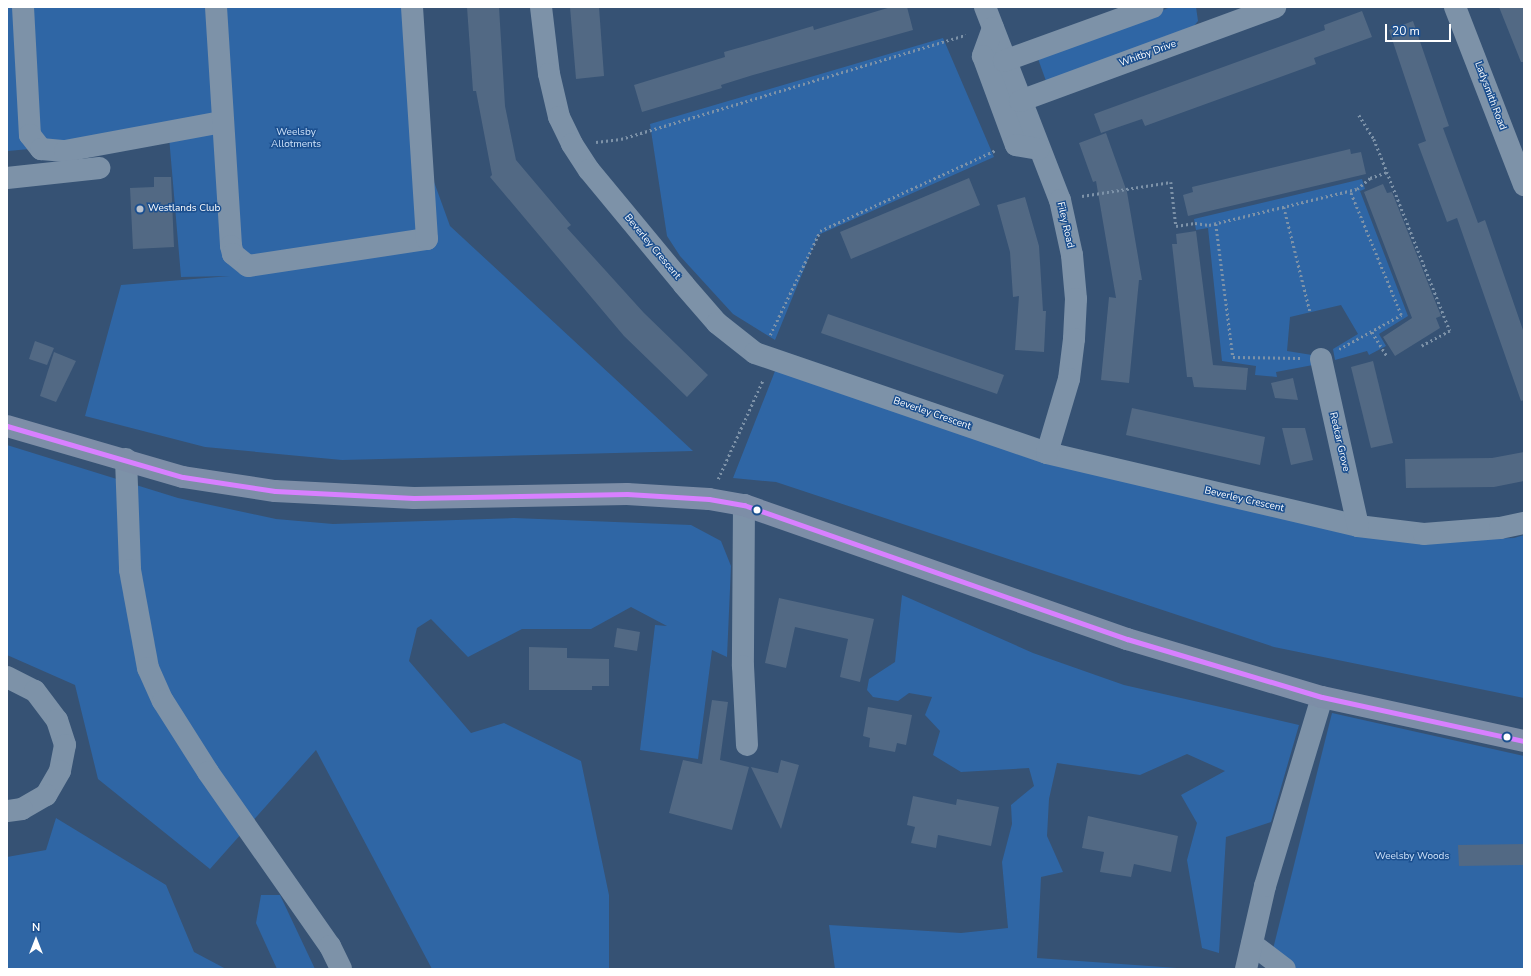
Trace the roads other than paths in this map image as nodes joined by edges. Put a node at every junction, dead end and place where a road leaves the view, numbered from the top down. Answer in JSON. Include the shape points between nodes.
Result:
{"nodes":[{"id":1,"x":23,"y":7,"type":"edge"},
{"id":2,"x":216,"y":7,"type":"edge"},
{"id":3,"x":412,"y":7,"type":"edge"},
{"id":4,"x":541,"y":7,"type":"edge"},
{"id":5,"x":1153,"y":7,"type":"edge"},
{"id":6,"x":1275,"y":7,"type":"edge"},
{"id":7,"x":1455,"y":7,"type":"edge"},
{"id":8,"x":989,"y":18,"type":"edge"},
{"id":9,"x":1004,"y":61,"type":"junction"},
{"id":10,"x":1020,"y":101,"type":"junction"},
{"id":11,"x":222,"y":122,"type":"junction"},
{"id":12,"x":1039,"y":149,"type":"junction"},
{"id":13,"x":1519,"y":154,"type":"edge"},
{"id":14,"x":100,"y":168,"type":"dead end"},
{"id":15,"x":10,"y":177,"type":"edge"},
{"id":16,"x":1524,"y":184,"type":"edge"},
{"id":17,"x":1321,"y":359,"type":"road end"},
{"id":18,"x":7,"y":426,"type":"edge"},
{"id":19,"x":1047,"y":453,"type":"junction"},
{"id":20,"x":126,"y":458,"type":"junction"},
{"id":21,"x":744,"y":505,"type":"junction"},
{"id":22,"x":1524,"y":522,"type":"edge"},
{"id":23,"x":1358,"y":526,"type":"junction"},
{"id":24,"x":7,"y":677,"type":"edge"},
{"id":25,"x":1322,"y":697,"type":"junction"},
{"id":26,"x":1524,"y":741,"type":"edge"},
{"id":27,"x":747,"y":745,"type":"dead end"},
{"id":28,"x":7,"y":811,"type":"edge"},
{"id":29,"x":1252,"y":944,"type":"junction"},
{"id":30,"x":341,"y":969,"type":"edge"},
{"id":31,"x":1246,"y":969,"type":"edge"},
{"id":32,"x":1285,"y":969,"type":"edge"}],
"edges":[{"from":1,"to":11,"type":"street","via":[[30,135],[41,149],[65,151]]},
{"from":2,"to":11,"type":"street"},
{"from":3,"to":11,"type":"street","via":[[426,239],[248,266],[241,262],[233,254],[231,246]]},
{"from":4,"to":19,"type":"street","name":"Beverley Crescent","via":[[549,74],[559,116],[572,144],[589,170],[717,323],[755,353],[772,360]]},
{"from":5,"to":9,"type":"street"},
{"from":6,"to":10,"type":"street","name":"Whitby Drive"},
{"from":7,"to":13,"type":"street","name":"Ladysmith Road"},
{"from":8,"to":9,"type":"street","name":"Filey Road"},
{"from":8,"to":12,"type":"street","via":[[983,56],[1016,145]]},
{"from":9,"to":10,"type":"street","name":"Filey Road"},
{"from":10,"to":12,"type":"street","name":"Filey Road"},
{"from":12,"to":19,"type":"street","name":"Filey Road","via":[[1060,200],[1072,255],[1076,300],[1069,379]]},
{"from":13,"to":16,"type":"street","name":"Ladysmith Road"},
{"from":14,"to":15,"type":"street"},
{"from":17,"to":23,"type":"street","name":"Redcar Grove"},
{"from":18,"to":20,"type":"main road"},
{"from":19,"to":23,"type":"street","name":"Beverley Crescent"},
{"from":20,"to":21,"type":"main road","via":[[183,477],[276,491],[414,498],[627,494],[709,499]]},
{"from":20,"to":30,"type":"street","via":[[130,570],[148,668],[164,701],[208,772],[330,946]]},
{"from":21,"to":25,"type":"main road","via":[[1127,639]]},
{"from":21,"to":27,"type":"street","via":[[743,666]]},
{"from":22,"to":23,"type":"street","name":"Beverley Crescent","via":[[1500,528],[1424,534]]},
{"from":24,"to":28,"type":"street","via":[[35,691],[57,720],[65,745],[60,771],[46,795],[22,809]]},
{"from":25,"to":26,"type":"main road"},
{"from":25,"to":29,"type":"street","via":[[1265,886]]},
{"from":29,"to":31,"type":"street"},
{"from":29,"to":32,"type":"street"}]}
